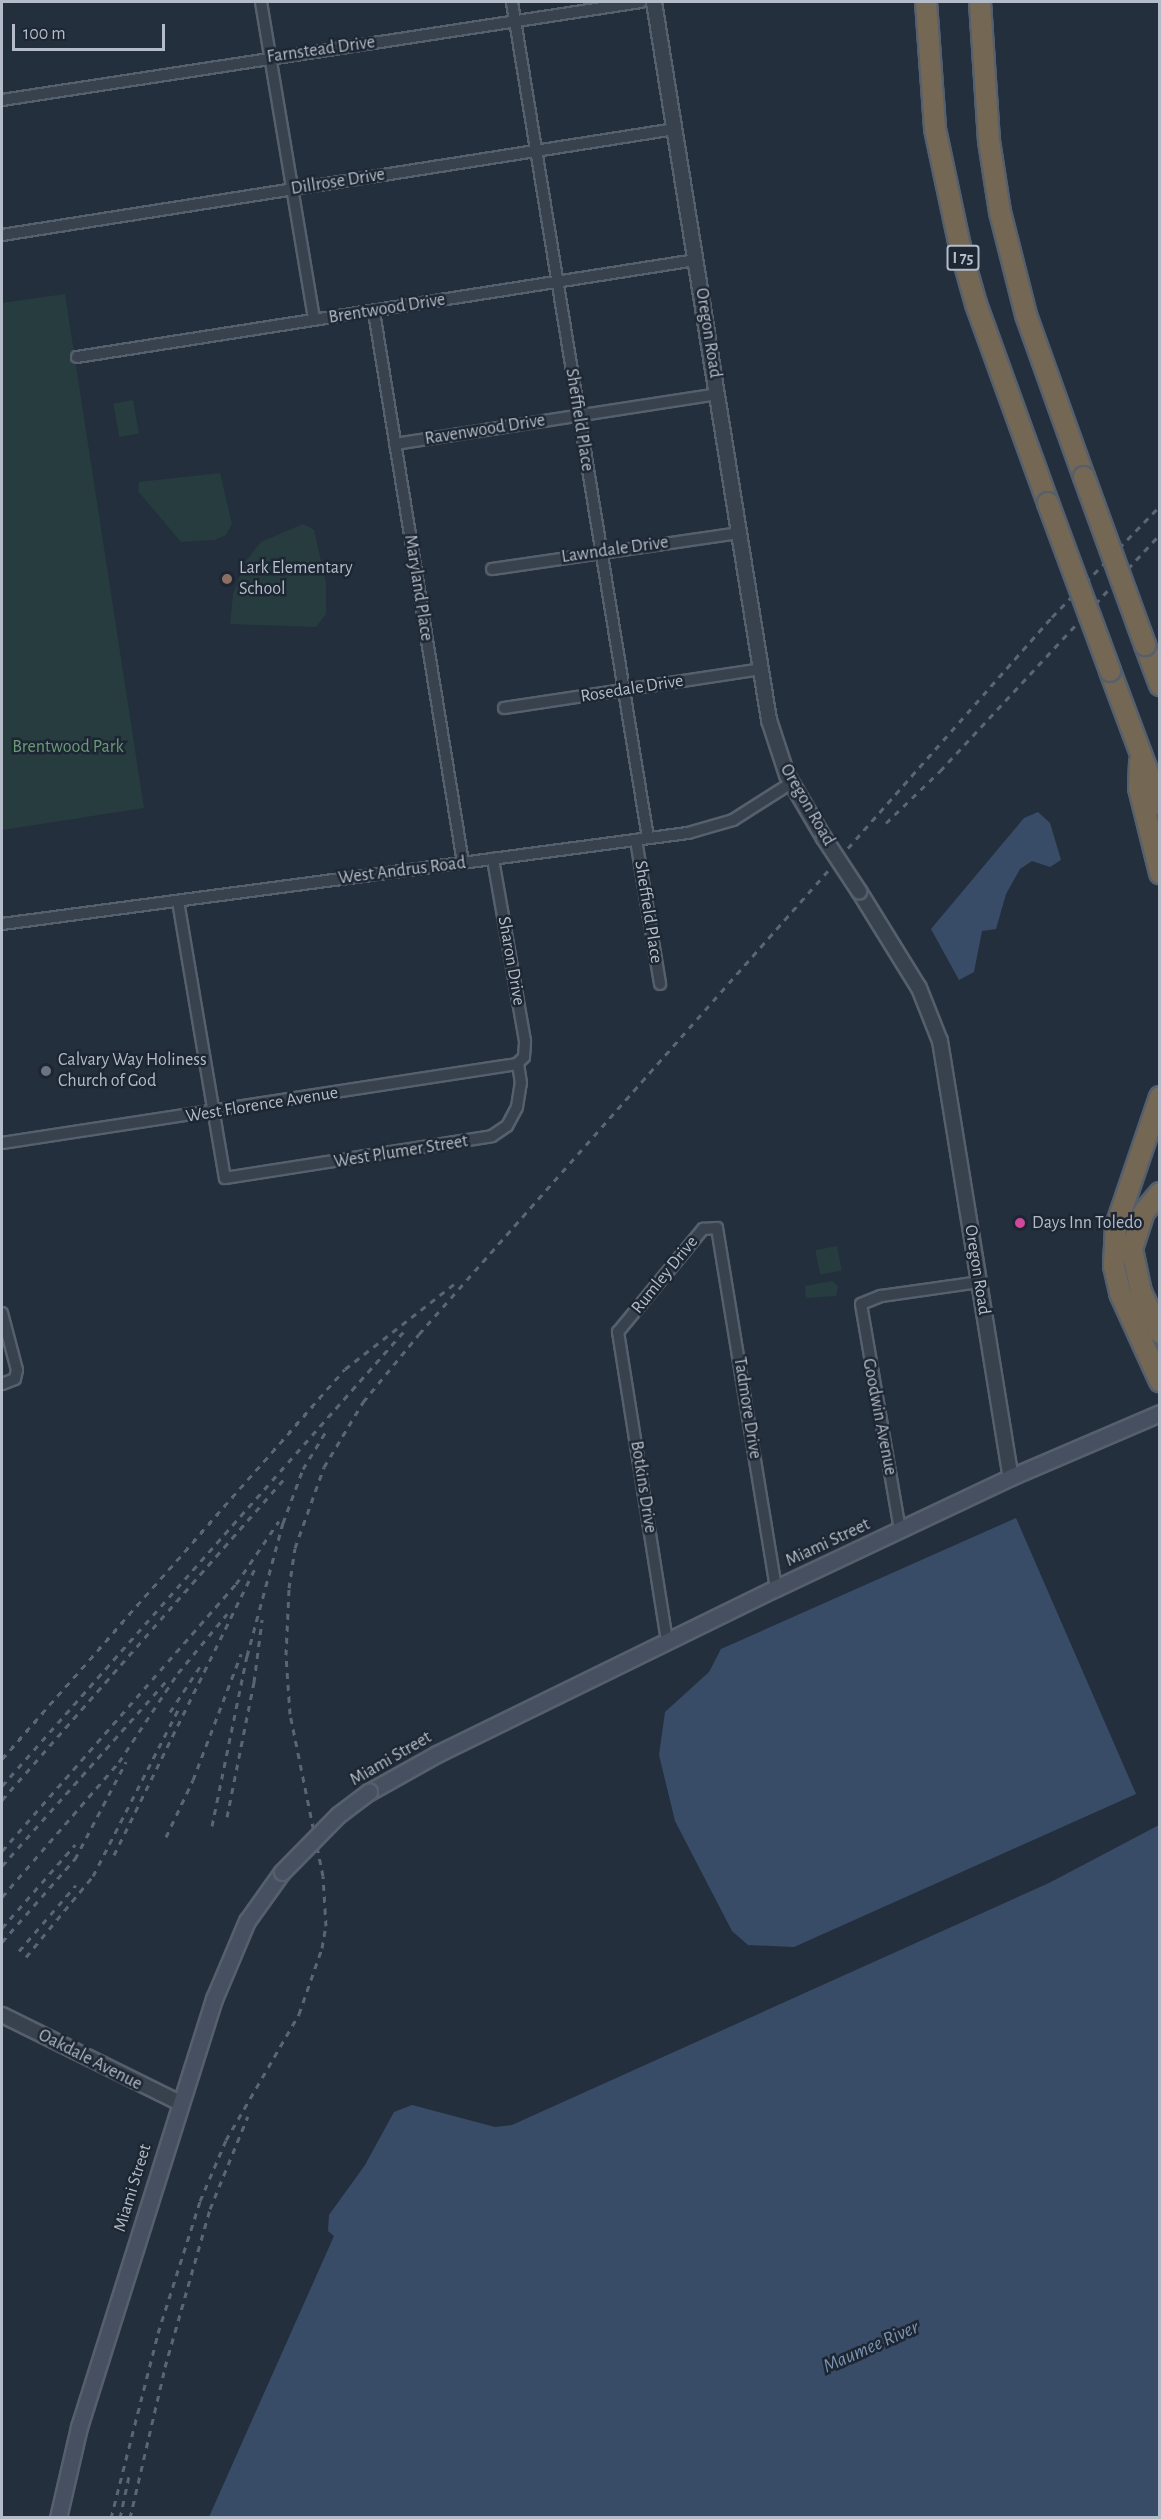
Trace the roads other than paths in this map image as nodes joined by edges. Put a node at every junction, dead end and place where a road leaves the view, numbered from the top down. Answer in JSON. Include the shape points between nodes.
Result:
{"nodes":[{"id":1,"x":261,"y":2,"type":"edge"},
{"id":2,"x":512,"y":2,"type":"edge"},
{"id":3,"x":641,"y":2,"type":"edge"},
{"id":4,"x":654,"y":2,"type":"edge"},
{"id":5,"x":926,"y":2,"type":"edge"},
{"id":6,"x":980,"y":2,"type":"edge"},
{"id":7,"x":515,"y":21,"type":"junction"},
{"id":8,"x":270,"y":57,"type":"junction"},
{"id":9,"x":2,"y":100,"type":"edge"},
{"id":10,"x":675,"y":129,"type":"junction"},
{"id":11,"x":537,"y":152,"type":"junction"},
{"id":12,"x":291,"y":189,"type":"junction"},
{"id":13,"x":2,"y":235,"type":"edge"},
{"id":14,"x":696,"y":260,"type":"junction"},
{"id":15,"x":558,"y":282,"type":"junction"},
{"id":16,"x":374,"y":312,"type":"junction"},
{"id":17,"x":314,"y":320,"type":"junction"},
{"id":18,"x":77,"y":357,"type":"dead end"},
{"id":19,"x":717,"y":394,"type":"junction"},
{"id":20,"x":579,"y":416,"type":"junction"},
{"id":21,"x":395,"y":444,"type":"junction"},
{"id":22,"x":738,"y":532,"type":"junction"},
{"id":23,"x":601,"y":554,"type":"junction"},
{"id":24,"x":492,"y":569,"type":"dead end"},
{"id":25,"x":1145,"y":645,"type":"junction"},
{"id":26,"x":1160,"y":664,"type":"edge"},
{"id":27,"x":761,"y":669,"type":"junction"},
{"id":28,"x":1160,"y":685,"type":"edge"},
{"id":29,"x":623,"y":690,"type":"junction"},
{"id":30,"x":504,"y":708,"type":"dead end"},
{"id":31,"x":1141,"y":753,"type":"junction"},
{"id":32,"x":791,"y":783,"type":"junction"},
{"id":33,"x":1160,"y":805,"type":"edge"},
{"id":34,"x":648,"y":838,"type":"junction"},
{"id":35,"x":636,"y":840,"type":"junction"},
{"id":36,"x":493,"y":860,"type":"junction"},
{"id":37,"x":463,"y":863,"type":"junction"},
{"id":38,"x":1160,"y":873,"type":"edge"},
{"id":39,"x":178,"y":901,"type":"junction"},
{"id":40,"x":2,"y":924,"type":"edge"},
{"id":41,"x":660,"y":984,"type":"dead end"},
{"id":42,"x":520,"y":1062,"type":"junction"},
{"id":43,"x":1160,"y":1097,"type":"edge"},
{"id":44,"x":214,"y":1112,"type":"junction"},
{"id":45,"x":2,"y":1143,"type":"edge"},
{"id":46,"x":1160,"y":1193,"type":"edge"},
{"id":47,"x":717,"y":1228,"type":"joint"},
{"id":48,"x":979,"y":1282,"type":"junction"},
{"id":49,"x":2,"y":1313,"type":"edge"},
{"id":50,"x":618,"y":1332,"type":"joint"},
{"id":51,"x":1160,"y":1333,"type":"edge"},
{"id":52,"x":1160,"y":1381,"type":"edge"},
{"id":53,"x":2,"y":1384,"type":"edge"},
{"id":54,"x":1160,"y":1413,"type":"edge"},
{"id":55,"x":1011,"y":1477,"type":"junction"},
{"id":56,"x":900,"y":1530,"type":"junction"},
{"id":57,"x":776,"y":1588,"type":"junction"},
{"id":58,"x":667,"y":1641,"type":"junction"},
{"id":59,"x":2,"y":2015,"type":"edge"},
{"id":60,"x":180,"y":2103,"type":"junction"},
{"id":61,"x":58,"y":2517,"type":"edge"}],
"edges":[{"from":1,"to":8,"type":"street"},
{"from":2,"to":7,"type":"street","name":"Sheffield Place"},
{"from":3,"to":7,"type":"street","name":"Farnstead Drive"},
{"from":4,"to":10,"type":"street","name":"Oregon Road"},
{"from":5,"to":31,"type":"highway","name":"I 75","number":"I 75","bridge":true,"via":[[935,129],[976,304]]},
{"from":6,"to":25,"type":"highway","bridge":true,"via":[[989,141],[1000,212],[1026,315]]},
{"from":7,"to":8,"type":"street","name":"Farnstead Drive"},
{"from":7,"to":11,"type":"street","name":"Sheffield Place"},
{"from":8,"to":9,"type":"street","name":"Farnstead Drive"},
{"from":8,"to":12,"type":"street"},
{"from":10,"to":11,"type":"street","name":"Dillrose Drive"},
{"from":10,"to":14,"type":"street","name":"Oregon Road"},
{"from":11,"to":12,"type":"street","name":"Dillrose Drive"},
{"from":11,"to":15,"type":"street","name":"Sheffield Place"},
{"from":12,"to":13,"type":"street","name":"Dillrose Drive"},
{"from":12,"to":17,"type":"street"},
{"from":14,"to":15,"type":"street","name":"Brentwood Drive"},
{"from":14,"to":19,"type":"street","name":"Oregon Road"},
{"from":15,"to":16,"type":"street","name":"Brentwood Drive"},
{"from":15,"to":20,"type":"street","name":"Sheffield Place"},
{"from":16,"to":17,"type":"street","name":"Brentwood Drive"},
{"from":16,"to":21,"type":"street","name":"Maryland Place"},
{"from":17,"to":18,"type":"street","name":"Brentwood Drive"},
{"from":19,"to":20,"type":"street","name":"Ravenwood Drive"},
{"from":19,"to":22,"type":"street","name":"Oregon Road"},
{"from":20,"to":21,"type":"street","name":"Ravenwood Drive"},
{"from":20,"to":23,"type":"street","name":"Sheffield Place"},
{"from":21,"to":37,"type":"street","name":"Maryland Place"},
{"from":22,"to":23,"type":"street","name":"Lawndale Drive"},
{"from":22,"to":27,"type":"street","name":"Oregon Road"},
{"from":23,"to":24,"type":"street","name":"Lawndale Drive"},
{"from":23,"to":29,"type":"street","name":"Sheffield Place"},
{"from":25,"to":26,"type":"highway"},
{"from":25,"to":28,"type":"highway"},
{"from":27,"to":29,"type":"street","name":"Rosedale Drive"},
{"from":27,"to":32,"type":"street","name":"Oregon Road","via":[[774,742]]},
{"from":29,"to":30,"type":"street","name":"Rosedale Drive"},
{"from":29,"to":34,"type":"street","name":"Sheffield Place"},
{"from":31,"to":33,"type":"highway","number":"I 75"},
{"from":31,"to":38,"type":"highway","via":[[1138,788]]},
{"from":32,"to":34,"type":"street","name":"West Andrus Road","via":[[722,824]]},
{"from":32,"to":48,"type":"street","name":"Oregon Road","bridge":true,"via":[[920,988],[937,1030]]},
{"from":34,"to":35,"type":"street","name":"West Andrus Road"},
{"from":35,"to":36,"type":"street","name":"West Andrus Road"},
{"from":35,"to":41,"type":"street","name":"Sheffield Place"},
{"from":36,"to":37,"type":"street","name":"West Andrus Road"},
{"from":36,"to":42,"type":"street","name":"Sharon Drive","via":[[525,1041]]},
{"from":37,"to":39,"type":"street","name":"West Andrus Road"},
{"from":39,"to":40,"type":"street","name":"West Andrus Road"},
{"from":39,"to":44,"type":"street"},
{"from":42,"to":44,"type":"street","name":"West Florence Avenue"},
{"from":42,"to":44,"type":"street","name":"West Plumer Street","via":[[517,1107],[507,1126],[492,1136],[225,1178]]},
{"from":43,"to":52,"type":"highway","via":[[1116,1226],[1114,1266],[1120,1293]]},
{"from":44,"to":45,"type":"street","name":"West Florence Avenue"},
{"from":46,"to":51,"type":"highway","via":[[1144,1212],[1132,1249],[1141,1293]]},
{"from":47,"to":50,"type":"street","name":"Rumley Drive","via":[[703,1230],[693,1239]]},
{"from":47,"to":57,"type":"street","name":"Tadmore Drive"},
{"from":48,"to":55,"type":"street","name":"Oregon Road"},
{"from":48,"to":56,"type":"street","name":"Goodwin Avenue","via":[[881,1296],[861,1304]]},
{"from":49,"to":53,"type":"street","via":[[16,1366],[15,1379]]},
{"from":50,"to":58,"type":"street","name":"Botkins Drive"},
{"from":54,"to":55,"type":"main road","name":"Miami Street"},
{"from":55,"to":56,"type":"main road","name":"Miami Street"},
{"from":56,"to":57,"type":"main road","name":"Miami Street"},
{"from":57,"to":58,"type":"main road","name":"Miami Street"},
{"from":58,"to":60,"type":"main road","name":"Miami Street","bridge":true,"via":[[437,1754],[369,1792],[338,1815],[282,1872],[247,1922],[226,1965]]},
{"from":59,"to":60,"type":"street","name":"Oakdale Avenue"},
{"from":60,"to":61,"type":"main road","name":"Miami Street","via":[[80,2427]]}]}
